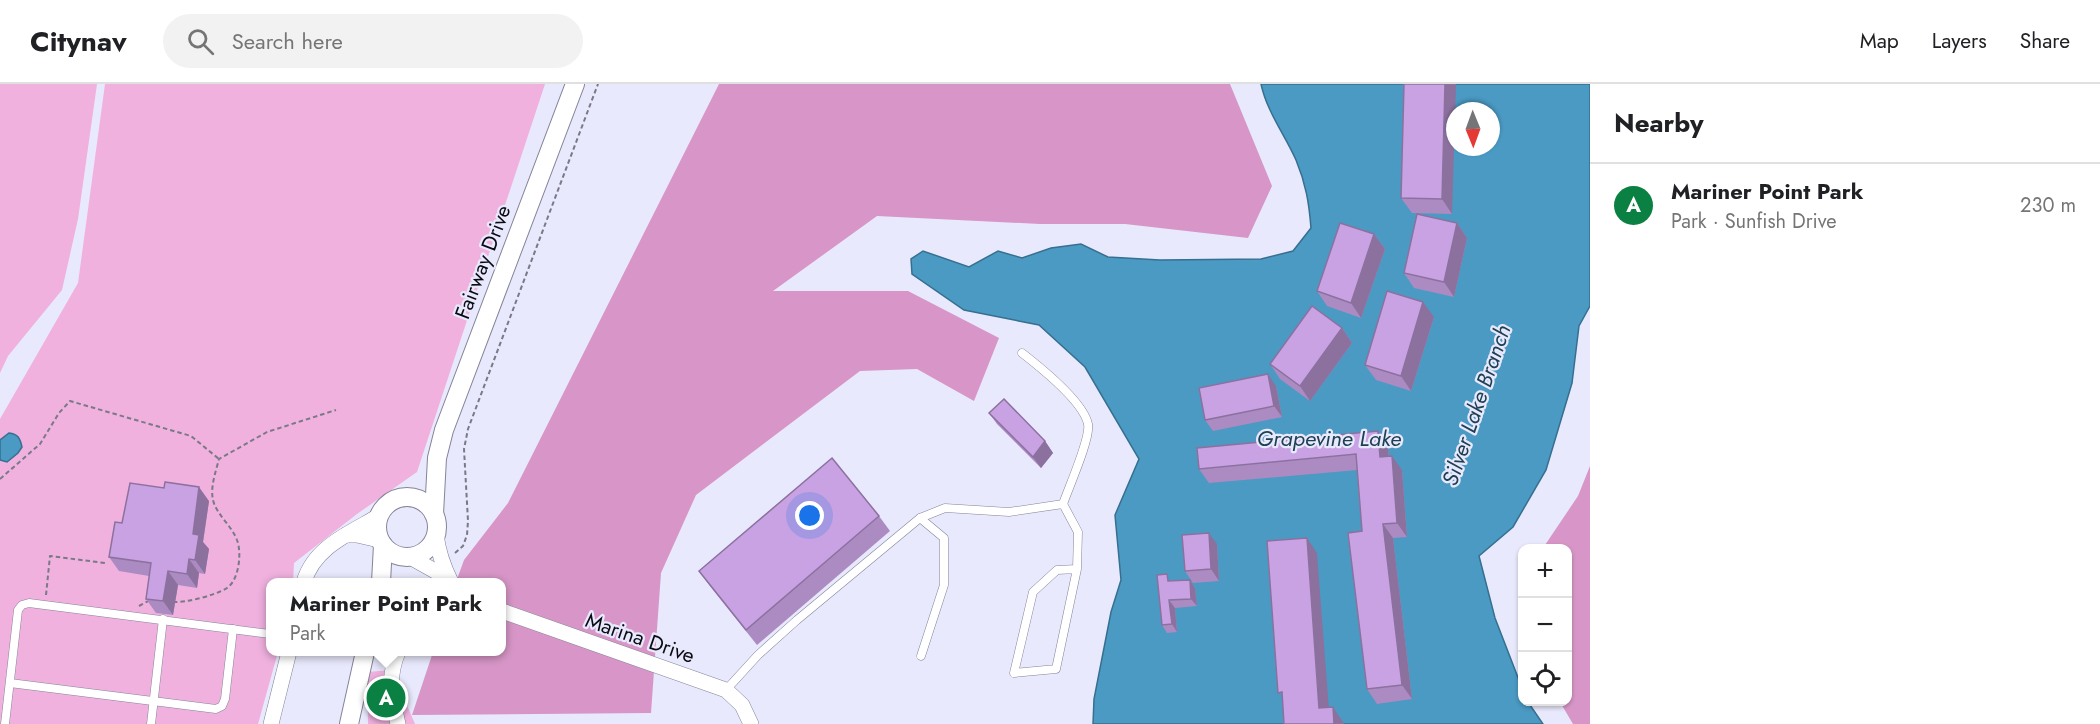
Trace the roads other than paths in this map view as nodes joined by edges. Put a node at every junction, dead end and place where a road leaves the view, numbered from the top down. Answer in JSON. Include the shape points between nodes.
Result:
{"nodes":[{"id":1,"x":574,"y":84,"type":"edge"},
{"id":2,"x":1022,"y":353,"type":"dead end"},
{"id":3,"x":437,"y":458,"type":"junction"},
{"id":4,"x":404,"y":497,"type":"junction"},
{"id":5,"x":1063,"y":504,"type":"junction"},
{"id":6,"x":434,"y":514,"type":"junction"},
{"id":7,"x":379,"y":516,"type":"junction"},
{"id":8,"x":920,"y":518,"type":"junction"},
{"id":9,"x":436,"y":534,"type":"junction"},
{"id":10,"x":346,"y":535,"type":"junction"},
{"id":11,"x":381,"y":543,"type":"junction"},
{"id":12,"x":406,"y":557,"type":"junction"},
{"id":13,"x":1077,"y":569,"type":"junction"},
{"id":14,"x":306,"y":578,"type":"edge"},
{"id":15,"x":382,"y":578,"type":"edge"},
{"id":16,"x":384,"y":578,"type":"edge"},
{"id":17,"x":445,"y":578,"type":"edge"},
{"id":18,"x":449,"y":578,"type":"edge"},
{"id":19,"x":506,"y":613,"type":"edge"},
{"id":20,"x":163,"y":619,"type":"junction"},
{"id":21,"x":233,"y":629,"type":"junction"},
{"id":22,"x":266,"y":633,"type":"edge"},
{"id":23,"x":288,"y":656,"type":"edge"},
{"id":24,"x":364,"y":656,"type":"edge"},
{"id":25,"x":396,"y":656,"type":"edge"},
{"id":26,"x":921,"y":656,"type":"dead end"},
{"id":27,"x":10,"y":683,"type":"junction"},
{"id":28,"x":726,"y":690,"type":"junction"},
{"id":29,"x":153,"y":701,"type":"junction"},
{"id":30,"x":6,"y":724,"type":"edge"},
{"id":31,"x":151,"y":724,"type":"edge"},
{"id":32,"x":271,"y":724,"type":"edge"},
{"id":33,"x":349,"y":724,"type":"edge"},
{"id":34,"x":398,"y":724,"type":"edge"},
{"id":35,"x":751,"y":724,"type":"edge"}],
"edges":[{"from":1,"to":3,"type":"street","name":"Fairway Drive","via":[[444,430]]},
{"from":2,"to":5,"type":"lane","via":[[1057,381],[1088,425]]},
{"from":3,"to":4,"type":"street","name":"Fairway Drive","via":[[417,489]]},
{"from":3,"to":6,"type":"street","name":"Fairway Drive"},
{"from":4,"to":6,"type":"street","via":[[420,500]]},
{"from":4,"to":7,"type":"street","name":"Fairway Drive","via":[[388,503]]},
{"from":5,"to":8,"type":"lane","via":[[1010,512],[945,508]]},
{"from":5,"to":13,"type":"lane","via":[[1078,532]]},
{"from":6,"to":9,"type":"street","name":"Fairway Drive"},
{"from":7,"to":10,"type":"street"},
{"from":7,"to":11,"type":"street"},
{"from":8,"to":26,"type":"lane","via":[[944,538],[944,585]]},
{"from":8,"to":28,"type":"lane","via":[[797,620]]},
{"from":9,"to":12,"type":"street","via":[[425,551]]},
{"from":9,"to":18,"type":"street"},
{"from":10,"to":11,"type":"street"},
{"from":10,"to":14,"type":"street","via":[[316,558]]},
{"from":11,"to":12,"type":"street","via":[[394,555]]},
{"from":11,"to":15,"type":"street"},
{"from":12,"to":16,"type":"street"},
{"from":12,"to":17,"type":"street"},
{"from":13,"to":13,"type":"lane","via":[[1056,669],[1014,673],[1033,592],[1057,570]]},
{"from":19,"to":28,"type":"street","name":"Marina Drive"},
{"from":20,"to":21,"type":"lane"},
{"from":20,"to":27,"type":"lane","via":[[45,604],[22,605],[18,610]]},
{"from":20,"to":29,"type":"lane"},
{"from":21,"to":22,"type":"lane"},
{"from":21,"to":29,"type":"lane","via":[[222,706],[216,709]]},
{"from":23,"to":32,"type":"street"},
{"from":24,"to":33,"type":"street"},
{"from":25,"to":34,"type":"street","via":[[390,684]]},
{"from":27,"to":29,"type":"lane"},
{"from":27,"to":30,"type":"lane"},
{"from":28,"to":35,"type":"street","name":"Marina Drive","via":[[742,705]]},
{"from":29,"to":31,"type":"lane"}]}
